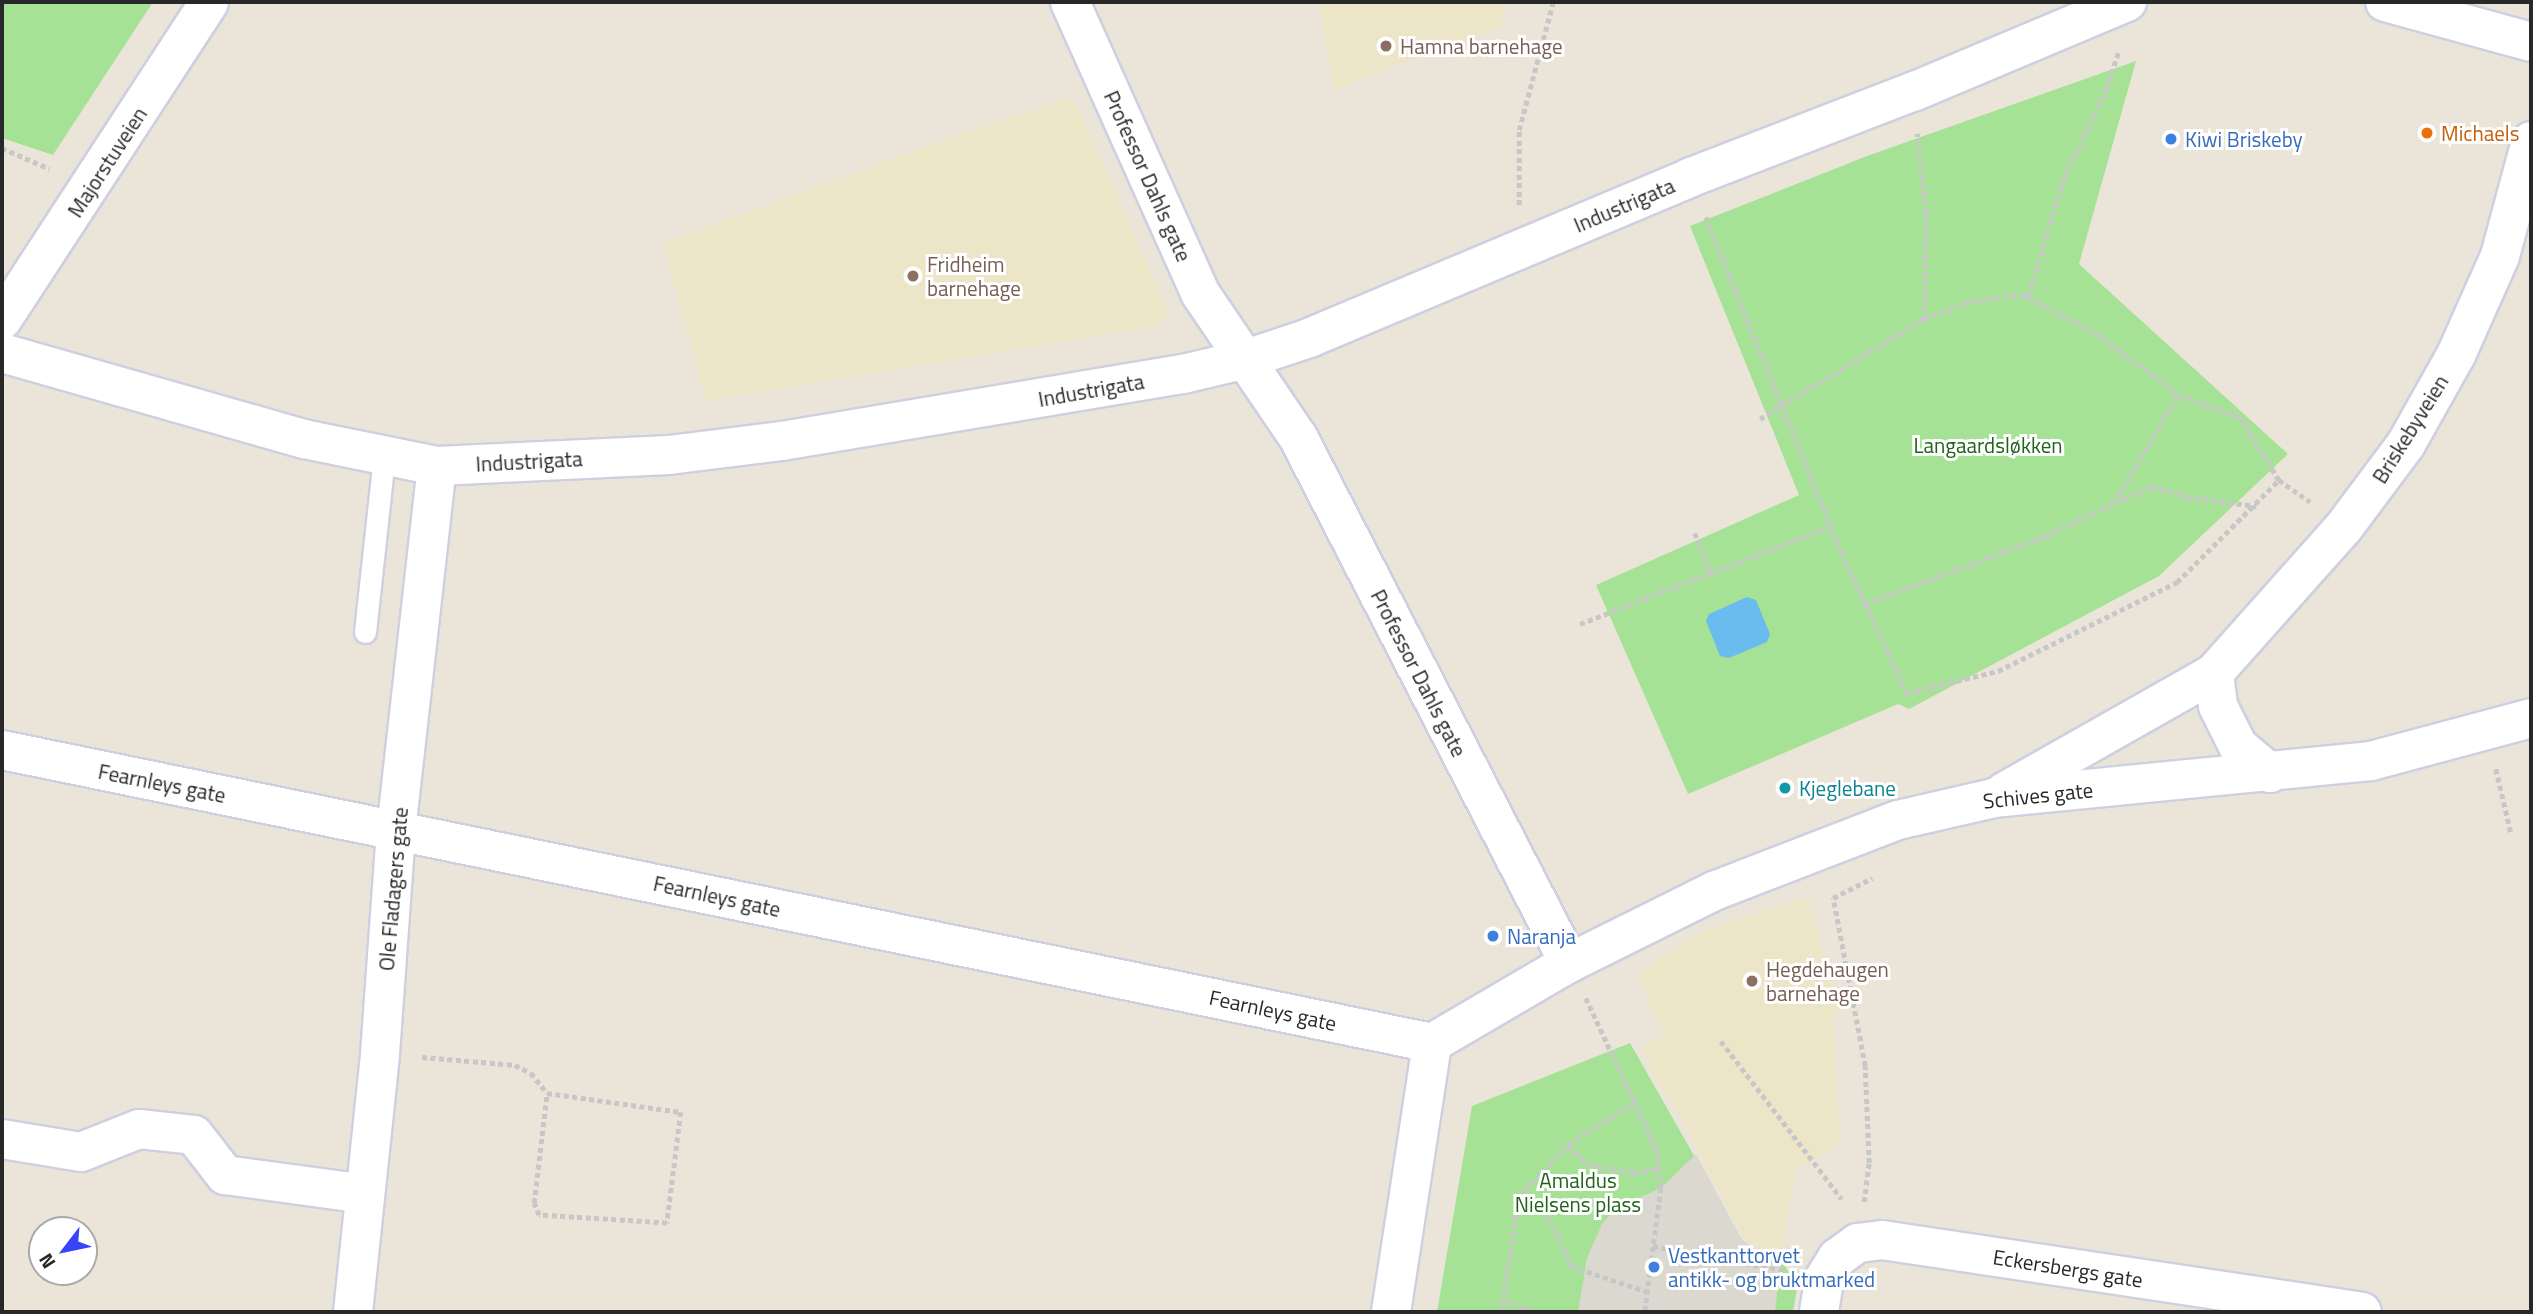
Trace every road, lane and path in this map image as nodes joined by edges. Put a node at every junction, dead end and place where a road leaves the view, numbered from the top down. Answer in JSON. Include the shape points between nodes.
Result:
{"nodes":[{"id":1,"x":209,"y":2,"type":"edge"},
{"id":2,"x":1070,"y":2,"type":"edge"},
{"id":3,"x":1553,"y":2,"type":"edge"},
{"id":4,"x":2127,"y":2,"type":"edge"},
{"id":5,"x":2385,"y":2,"type":"edge"},
{"id":6,"x":2531,"y":42,"type":"edge"},
{"id":7,"x":2118,"y":52,"type":"dead end"},
{"id":8,"x":1915,"y":91,"type":"junction"},
{"id":9,"x":2531,"y":141,"type":"edge"},
{"id":10,"x":2,"y":148,"type":"edge"},
{"id":11,"x":54,"y":171,"type":"dead end"},
{"id":12,"x":1689,"y":178,"type":"junction"},
{"id":13,"x":1519,"y":205,"type":"dead end"},
{"id":14,"x":2028,"y":298,"type":"junction"},
{"id":15,"x":1924,"y":319,"type":"junction"},
{"id":16,"x":2,"y":320,"type":"edge"},
{"id":17,"x":2,"y":353,"type":"edge"},
{"id":18,"x":1246,"y":359,"type":"junction"},
{"id":19,"x":2179,"y":394,"type":"junction"},
{"id":20,"x":1786,"y":405,"type":"junction"},
{"id":21,"x":1760,"y":419,"type":"dead end"},
{"id":22,"x":384,"y":456,"type":"junction"},
{"id":23,"x":438,"y":466,"type":"junction"},
{"id":24,"x":2279,"y":480,"type":"junction"},
{"id":25,"x":2114,"y":503,"type":"junction"},
{"id":26,"x":2256,"y":506,"type":"junction"},
{"id":27,"x":1832,"y":526,"type":"junction"},
{"id":28,"x":2344,"y":527,"type":"junction"},
{"id":29,"x":1695,"y":533,"type":"dead end"},
{"id":30,"x":1712,"y":576,"type":"junction"},
{"id":31,"x":1865,"y":604,"type":"junction"},
{"id":32,"x":1580,"y":624,"type":"dead end"},
{"id":33,"x":365,"y":632,"type":"dead end"},
{"id":34,"x":2214,"y":673,"type":"junction"},
{"id":35,"x":2531,"y":718,"type":"edge"},
{"id":36,"x":2,"y":750,"type":"edge"},
{"id":37,"x":2494,"y":761,"type":"dead end"},
{"id":38,"x":2270,"y":773,"type":"junction"},
{"id":39,"x":1994,"y":798,"type":"junction"},
{"id":40,"x":1898,"y":820,"type":"junction"},
{"id":41,"x":396,"y":831,"type":"junction"},
{"id":42,"x":2511,"y":832,"type":"dead end"},
{"id":43,"x":1569,"y":963,"type":"junction"},
{"id":44,"x":1721,"y":1041,"type":"dead end"},
{"id":45,"x":1432,"y":1043,"type":"junction"},
{"id":46,"x":380,"y":1054,"type":"junction"},
{"id":47,"x":547,"y":1093,"type":"junction"},
{"id":48,"x":1635,"y":1102,"type":"junction"},
{"id":49,"x":2,"y":1139,"type":"edge"},
{"id":50,"x":1568,"y":1145,"type":"junction"},
{"id":51,"x":1660,"y":1169,"type":"junction"},
{"id":52,"x":365,"y":1194,"type":"junction"},
{"id":53,"x":1519,"y":1196,"type":"junction"},
{"id":54,"x":1842,"y":1199,"type":"dead end"},
{"id":55,"x":1863,"y":1210,"type":"dead end"},
{"id":56,"x":1653,"y":1246,"type":"junction"},
{"id":57,"x":1792,"y":1272,"type":"dead end"},
{"id":58,"x":1647,"y":1292,"type":"junction"},
{"id":59,"x":1503,"y":1301,"type":"junction"},
{"id":60,"x":353,"y":1312,"type":"edge"},
{"id":61,"x":1391,"y":1312,"type":"edge"},
{"id":62,"x":1502,"y":1312,"type":"edge"},
{"id":63,"x":1537,"y":1312,"type":"edge"},
{"id":64,"x":1645,"y":1312,"type":"edge"},
{"id":65,"x":1819,"y":1312,"type":"edge"},
{"id":66,"x":2362,"y":1312,"type":"edge"}],
"edges":[{"from":1,"to":16,"type":"street","name":"Majorstuveien"},
{"from":2,"to":18,"type":"street","name":"Professor Dahls gate","via":[[1200,293]]},
{"from":3,"to":13,"type":"path","via":[[1519,130]]},
{"from":4,"to":8,"type":"street","name":"Industrigata"},
{"from":5,"to":6,"type":"street"},
{"from":7,"to":14,"type":"path","via":[[2106,90],[2064,177]]},
{"from":8,"to":12,"type":"street","name":"Industrigata"},
{"from":8,"to":15,"type":"path","via":[[1926,213]]},
{"from":9,"to":28,"type":"street","name":"Briskebyveien","via":[[2500,256],[2456,355],[2406,444]]},
{"from":10,"to":11,"type":"path"},
{"from":12,"to":18,"type":"street","name":"Industrigata","via":[[1308,338]]},
{"from":12,"to":20,"type":"path"},
{"from":14,"to":15,"type":"path","via":[[2022,294],[1969,302]]},
{"from":14,"to":19,"type":"path","via":[[2096,334]]},
{"from":15,"to":20,"type":"path"},
{"from":17,"to":22,"type":"street","name":"Industrigata","via":[[304,439]]},
{"from":18,"to":23,"type":"street","name":"Industrigata","via":[[1183,374],[782,442],[669,455]]},
{"from":18,"to":43,"type":"street","name":"Professor Dahls gate","via":[[1297,437]]},
{"from":19,"to":24,"type":"path","via":[[2241,418]]},
{"from":19,"to":25,"type":"path"},
{"from":20,"to":21,"type":"path"},
{"from":20,"to":27,"type":"path"},
{"from":22,"to":23,"type":"street","name":"Industrigata"},
{"from":22,"to":33,"type":"lane"},
{"from":23,"to":41,"type":"street","name":"Ole Fladagers gate"},
{"from":24,"to":26,"type":"path"},
{"from":24,"to":28,"type":"path"},
{"from":25,"to":26,"type":"path","via":[[2151,486],[2186,497]]},
{"from":25,"to":31,"type":"path","via":[[2046,536]]},
{"from":26,"to":31,"type":"path","via":[[2177,582],[1998,671],[1907,693]]},
{"from":27,"to":30,"type":"path"},
{"from":27,"to":31,"type":"path"},
{"from":28,"to":34,"type":"street","name":"Briskebyveien"},
{"from":29,"to":30,"type":"path"},
{"from":30,"to":32,"type":"path"},
{"from":34,"to":38,"type":"street","via":[[2218,706],[2238,746]]},
{"from":34,"to":39,"type":"street","name":"Briskebyveien"},
{"from":35,"to":38,"type":"street","name":"Schives gate","via":[[2371,761]]},
{"from":36,"to":41,"type":"street","name":"Fearnleys gate"},
{"from":37,"to":42,"type":"path"},
{"from":38,"to":39,"type":"street","name":"Schives gate"},
{"from":39,"to":40,"type":"street","name":"Schives gate"},
{"from":40,"to":43,"type":"street","name":"Schives gate","via":[[1714,891]]},
{"from":40,"to":55,"type":"path","via":[[1885,872],[1833,898],[1865,1066],[1869,1163]]},
{"from":41,"to":45,"type":"street","name":"Fearnleys gate"},
{"from":41,"to":46,"type":"street","name":"Ole Fladagers gate"},
{"from":43,"to":45,"type":"street"},
{"from":43,"to":48,"type":"path"},
{"from":44,"to":54,"type":"path"},
{"from":45,"to":61,"type":"street"},
{"from":46,"to":47,"type":"path","via":[[515,1065],[531,1073]]},
{"from":46,"to":52,"type":"street","name":"Ole Fladagers gate"},
{"from":47,"to":47,"type":"path","via":[[681,1112],[667,1223],[539,1215],[534,1203]]},
{"from":48,"to":50,"type":"path"},
{"from":48,"to":51,"type":"path","via":[[1657,1150]]},
{"from":49,"to":52,"type":"street","via":[[81,1152],[139,1129],[194,1135],[225,1175]]},
{"from":50,"to":51,"type":"path","via":[[1587,1164],[1634,1173]]},
{"from":50,"to":53,"type":"path"},
{"from":51,"to":56,"type":"path"},
{"from":52,"to":60,"type":"street","name":"Ole Fladagers gate"},
{"from":53,"to":58,"type":"path","via":[[1537,1202],[1571,1266]]},
{"from":53,"to":59,"type":"path"},
{"from":56,"to":57,"type":"path"},
{"from":56,"to":58,"type":"path"},
{"from":58,"to":64,"type":"path"},
{"from":59,"to":62,"type":"path"},
{"from":59,"to":63,"type":"path"},
{"from":65,"to":66,"type":"street","name":"Eckersbergs gate","via":[[1830,1266],[1845,1251],[1868,1240]]}]}
